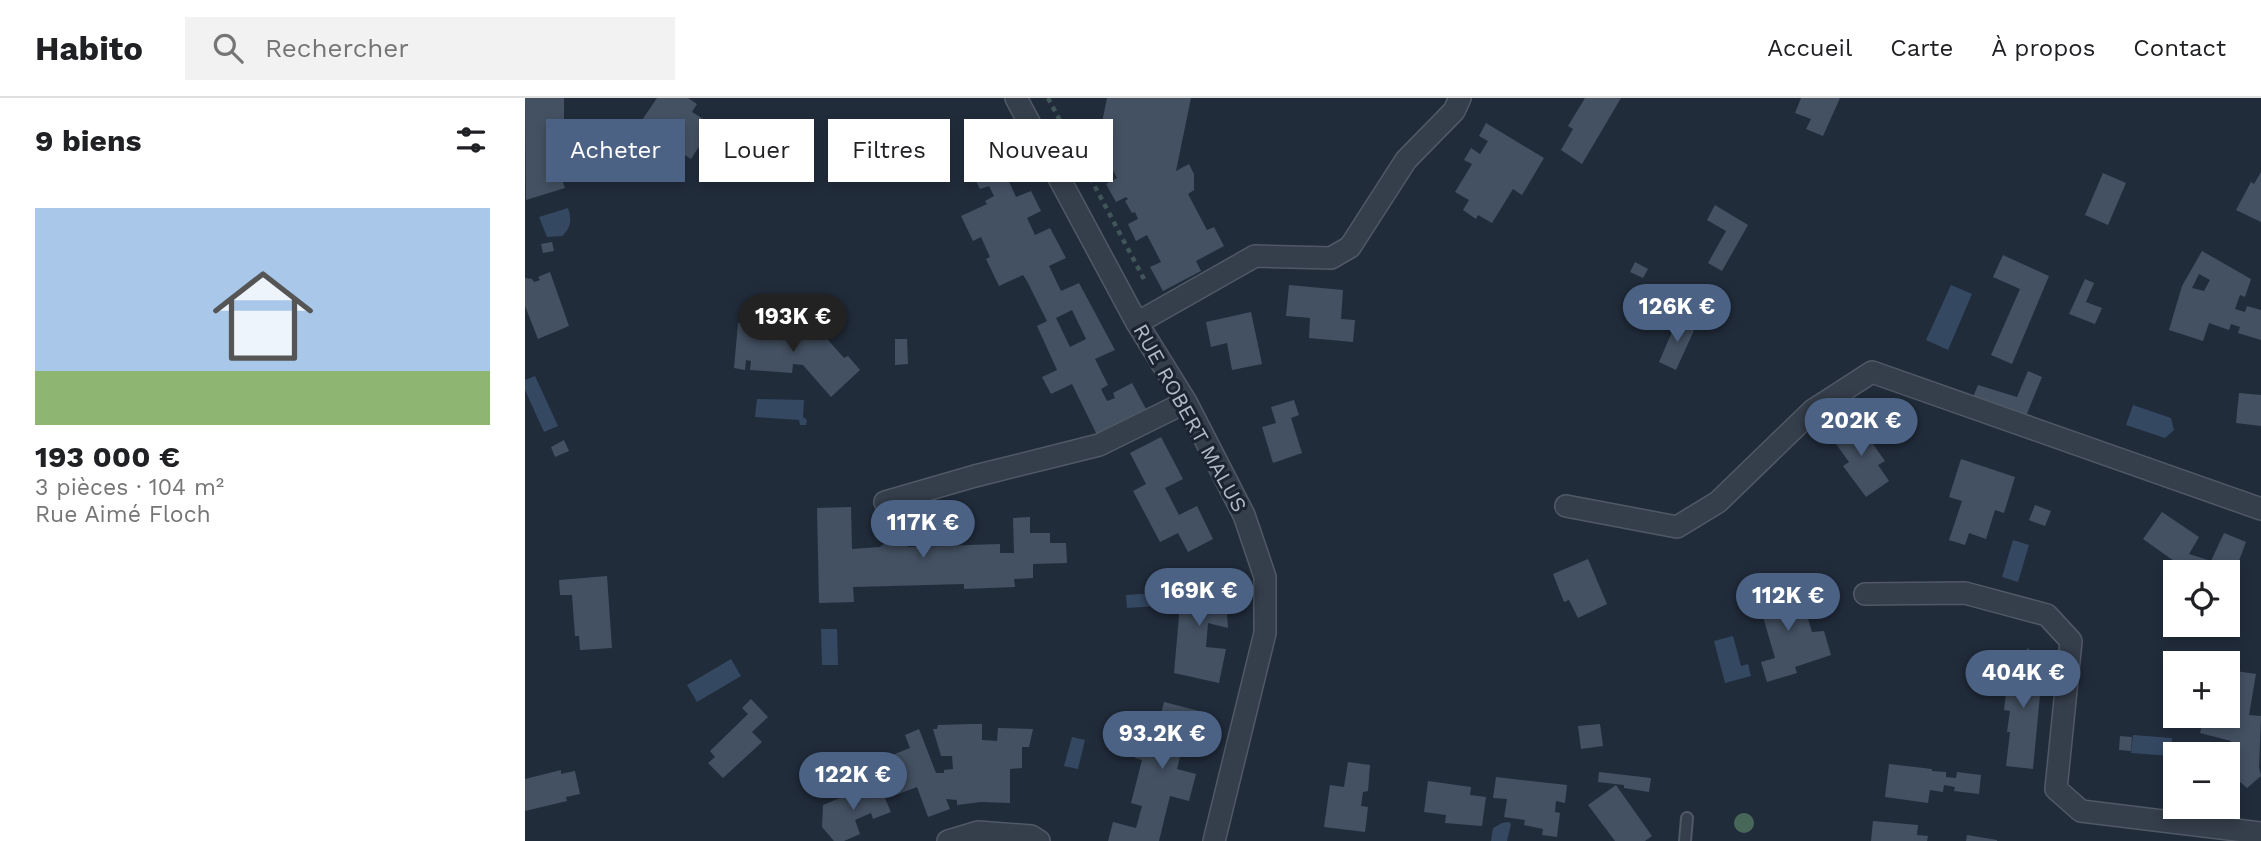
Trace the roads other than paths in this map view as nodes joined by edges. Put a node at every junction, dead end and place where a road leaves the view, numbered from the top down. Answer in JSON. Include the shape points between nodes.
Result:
{"nodes":[{"id":1,"x":1016,"y":98,"type":"edge"},
{"id":2,"x":1460,"y":98,"type":"edge"},
{"id":3,"x":1137,"y":323,"type":"junction"},
{"id":4,"x":1185,"y":402,"type":"junction"},
{"id":5,"x":884,"y":502,"type":"dead end"},
{"id":6,"x":1566,"y":506,"type":"dead end"},
{"id":7,"x":2261,"y":509,"type":"edge"},
{"id":8,"x":1865,"y":594,"type":"dead end"},
{"id":9,"x":1687,"y":818,"type":"dead end"},
{"id":10,"x":2261,"y":833,"type":"edge"},
{"id":11,"x":948,"y":841,"type":"edge"},
{"id":12,"x":1039,"y":841,"type":"edge"},
{"id":13,"x":1214,"y":841,"type":"edge"},
{"id":14,"x":1685,"y":841,"type":"edge"}],
"edges":[{"from":1,"to":3,"type":"street","name":"RUE ROBERT MALUS"},
{"from":2,"to":3,"type":"street","via":[[1454,111],[1406,160],[1350,247],[1331,258],[1255,256]]},
{"from":3,"to":4,"type":"street","name":"RUE ROBERT MALUS"},
{"from":4,"to":5,"type":"street","via":[[1099,445]]},
{"from":4,"to":13,"type":"street","name":"RUE ROBERT MALUS","via":[[1244,515],[1265,577],[1265,633]]},
{"from":6,"to":7,"type":"street","via":[[1677,527],[1718,502],[1813,410],[1871,372]]},
{"from":8,"to":10,"type":"street","via":[[1965,593],[2047,615],[2071,640],[2056,789],[2081,811]]},
{"from":9,"to":14,"type":"lane"},
{"from":11,"to":12,"type":"street","via":[[978,832],[1031,836]]}]}
